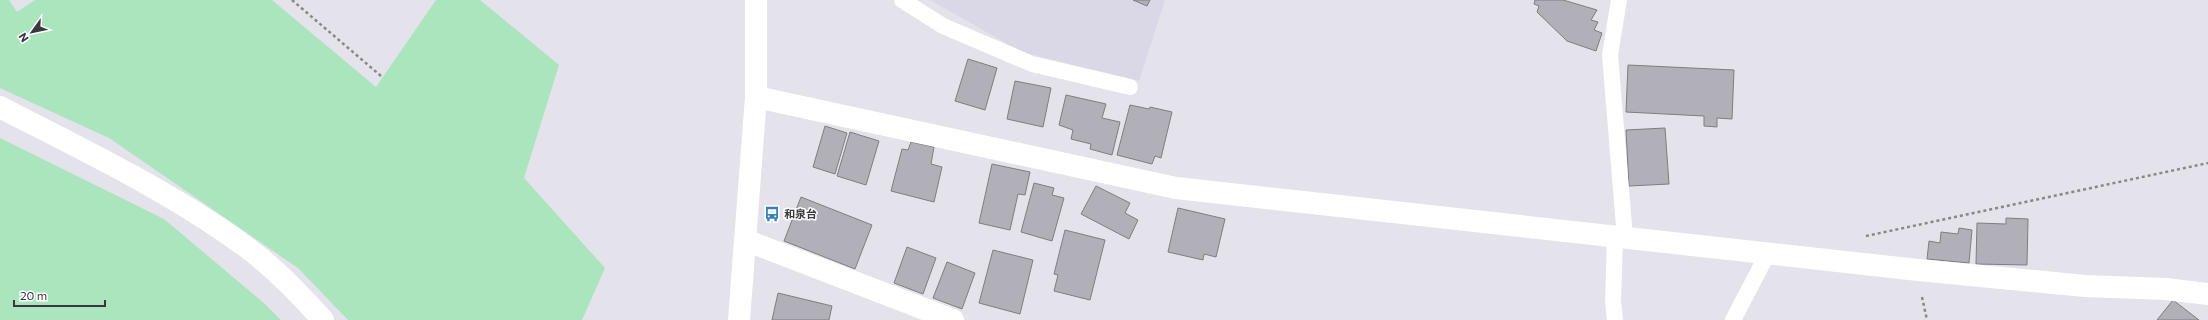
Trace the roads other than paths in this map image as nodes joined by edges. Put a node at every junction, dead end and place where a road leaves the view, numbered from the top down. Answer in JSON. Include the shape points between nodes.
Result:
{"nodes":[{"id":1,"x":756,"y":0,"type":"edge"},
{"id":2,"x":902,"y":0,"type":"edge"},
{"id":3,"x":1619,"y":0,"type":"edge"},
{"id":4,"x":1130,"y":87,"type":"dead end"},
{"id":5,"x":756,"y":97,"type":"junction"},
{"id":6,"x":0,"y":107,"type":"edge"},
{"id":7,"x":1620,"y":238,"type":"junction"},
{"id":8,"x":745,"y":240,"type":"junction"},
{"id":9,"x":1768,"y":253,"type":"junction"},
{"id":10,"x":2208,"y":294,"type":"edge"},
{"id":11,"x":323,"y":320,"type":"edge"},
{"id":12,"x":739,"y":320,"type":"edge"},
{"id":13,"x":953,"y":320,"type":"edge"},
{"id":14,"x":1615,"y":320,"type":"edge"},
{"id":15,"x":1733,"y":320,"type":"edge"}],
"edges":[{"from":1,"to":5,"type":"street"},
{"from":2,"to":4,"type":"lane","via":[[943,26],[1032,64]]},
{"from":3,"to":7,"type":"lane","via":[[1610,55]]},
{"from":5,"to":7,"type":"street","via":[[1176,188]]},
{"from":5,"to":8,"type":"street"},
{"from":6,"to":11,"type":"street","via":[[92,154],[192,211],[252,252],[280,275]]},
{"from":7,"to":9,"type":"street"},
{"from":7,"to":14,"type":"lane","via":[[1613,302]]},
{"from":8,"to":12,"type":"street"},
{"from":8,"to":13,"type":"street"},
{"from":9,"to":10,"type":"street","via":[[2085,286],[2166,289]]},
{"from":9,"to":15,"type":"lane"}]}
